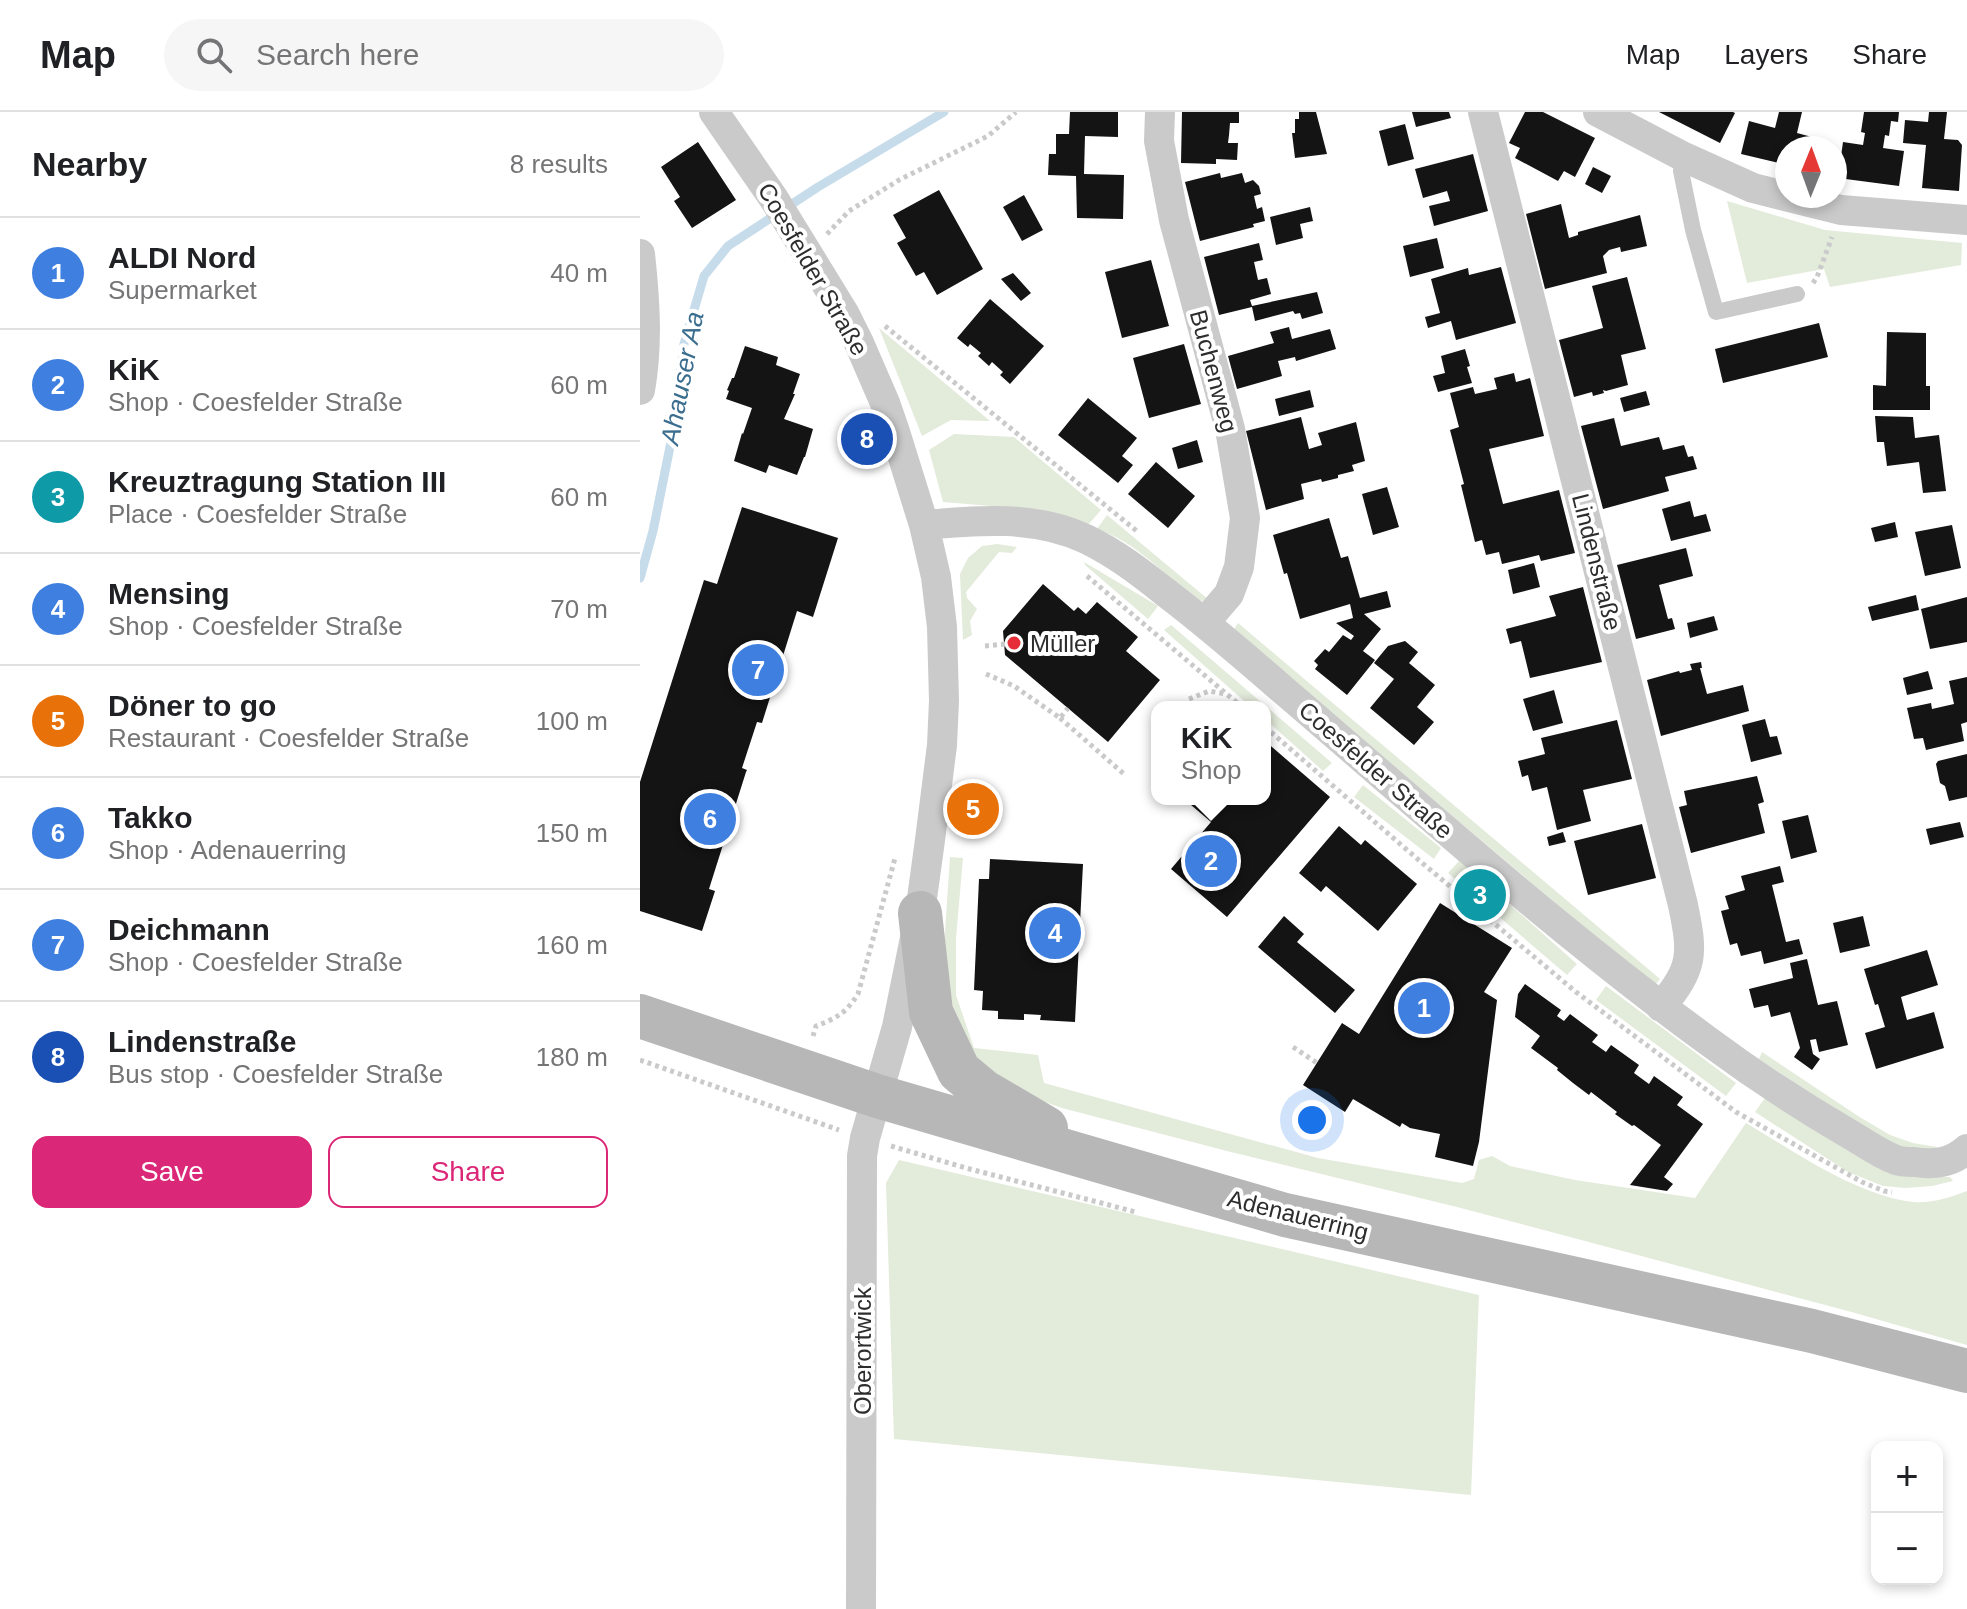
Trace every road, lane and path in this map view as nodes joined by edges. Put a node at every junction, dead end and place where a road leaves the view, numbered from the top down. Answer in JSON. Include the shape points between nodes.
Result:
{"nodes":[{"id":1,"x":714,"y":112,"type":"edge"},
{"id":2,"x":1016,"y":112,"type":"edge"},
{"id":3,"x":1160,"y":112,"type":"edge"},
{"id":4,"x":1483,"y":112,"type":"edge"},
{"id":5,"x":1598,"y":112,"type":"edge"},
{"id":6,"x":1684,"y":157,"type":"junction"},
{"id":7,"x":1841,"y":210,"type":"junction"},
{"id":8,"x":1967,"y":220,"type":"edge"},
{"id":9,"x":801,"y":242,"type":"junction"},
{"id":10,"x":640,"y":254,"type":"edge"},
{"id":11,"x":1797,"y":294,"type":"joint"},
{"id":12,"x":844,"y":313,"type":"junction"},
{"id":13,"x":640,"y":390,"type":"edge"},
{"id":14,"x":924,"y":525,"type":"junction"},
{"id":15,"x":1143,"y":535,"type":"dead end"},
{"id":16,"x":1079,"y":569,"type":"dead end"},
{"id":17,"x":1205,"y":622,"type":"junction"},
{"id":18,"x":1005,"y":644,"type":"dead end"},
{"id":19,"x":985,"y":646,"type":"dead end"},
{"id":20,"x":986,"y":674,"type":"dead end"},
{"id":21,"x":1227,"y":694,"type":"junction"},
{"id":22,"x":1189,"y":699,"type":"dead end"},
{"id":23,"x":1235,"y":701,"type":"edge"},
{"id":24,"x":1068,"y":708,"type":"dead end"},
{"id":25,"x":1060,"y":718,"type":"junction"},
{"id":26,"x":1124,"y":774,"type":"dead end"},
{"id":27,"x":896,"y":857,"type":"dead end"},
{"id":28,"x":920,"y":913,"type":"junction"},
{"id":29,"x":1661,"y":1007,"type":"junction"},
{"id":30,"x":640,"y":1016,"type":"edge"},
{"id":31,"x":1293,"y":1047,"type":"dead end"},
{"id":32,"x":640,"y":1060,"type":"edge"},
{"id":33,"x":1317,"y":1063,"type":"dead end"},
{"id":34,"x":801,"y":1071,"type":"junction"},
{"id":35,"x":877,"y":1096,"type":"junction"},
{"id":36,"x":788,"y":1113,"type":"junction"},
{"id":37,"x":865,"y":1138,"type":"junction"},
{"id":38,"x":1967,"y":1149,"type":"edge"},
{"id":39,"x":1107,"y":1163,"type":"junction"},
{"id":40,"x":1967,"y":1371,"type":"edge"},
{"id":41,"x":861,"y":1609,"type":"edge"}],
"edges":[{"from":1,"to":9,"type":"street","name":"Coesfelder Straße"},
{"from":2,"to":9,"type":"path","via":[[988,136],[899,180]]},
{"from":3,"to":17,"type":"street","name":"Buchenweg","via":[[1159,141],[1174,220],[1230,429],[1245,518],[1239,567],[1229,594]]},
{"from":4,"to":29,"type":"street","name":"Lindenstraße","via":[[1690,941],[1687,968]]},
{"from":5,"to":6,"type":"street"},
{"from":6,"to":7,"type":"street","via":[[1753,188]]},
{"from":6,"to":11,"type":"lane","via":[[1681,171],[1693,230],[1716,312]]},
{"from":7,"to":8,"type":"street"},
{"from":7,"to":11,"type":"path","via":[[1817,277]]},
{"from":9,"to":12,"type":"street","name":"Coesfelder Straße"},
{"from":10,"to":13,"type":"street","via":[[645,296]]},
{"from":12,"to":14,"type":"street","name":"Coesfelder Straße","via":[[885,403]]},
{"from":12,"to":15,"type":"path","via":[[877,319]]},
{"from":14,"to":17,"type":"street","name":"Coesfelder Straße","via":[[1017,521],[1085,538],[1132,566]]},
{"from":14,"to":28,"type":"street","name":"Coesfelder Straße","via":[[936,577],[944,675],[942,745]]},
{"from":16,"to":21,"type":"path"},
{"from":17,"to":29,"type":"street","name":"Coesfelder Straße","via":[[1520,894]]},
{"from":18,"to":19,"type":"path"},
{"from":20,"to":25,"type":"path"},
{"from":21,"to":22,"type":"path","via":[[1209,691]]},
{"from":21,"to":23,"type":"path"},
{"from":24,"to":25,"type":"path"},
{"from":25,"to":26,"type":"path"},
{"from":27,"to":34,"type":"path","via":[[858,994],[836,1019],[816,1026]]},
{"from":28,"to":35,"type":"street","name":"Coesfelder Straße"},
{"from":28,"to":39,"type":"main road","via":[[931,1012],[959,1071],[983,1091]]},
{"from":29,"to":38,"type":"street","name":"Coesfelder Straße","via":[[1754,1075],[1896,1160],[1932,1165],[1956,1159]]},
{"from":30,"to":34,"type":"main road","name":"Adenauerring"},
{"from":31,"to":33,"type":"path"},
{"from":32,"to":36,"type":"path"},
{"from":34,"to":35,"type":"main road","name":"Adenauerring"},
{"from":34,"to":36,"type":"path"},
{"from":35,"to":37,"type":"street","name":"Oberortwick"},
{"from":35,"to":39,"type":"main road","name":"Adenauerring"},
{"from":36,"to":37,"type":"path"},
{"from":37,"to":41,"type":"street","name":"Oberortwick"},
{"from":39,"to":40,"type":"main road","name":"Adenauerring","via":[[1285,1215],[1812,1331]]}]}
